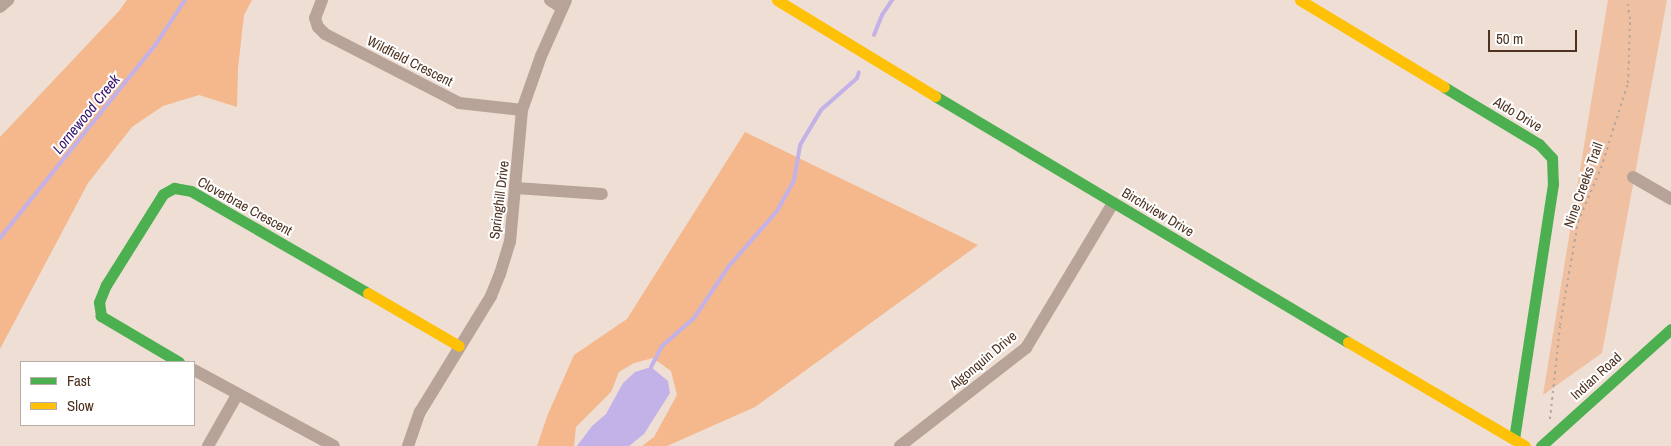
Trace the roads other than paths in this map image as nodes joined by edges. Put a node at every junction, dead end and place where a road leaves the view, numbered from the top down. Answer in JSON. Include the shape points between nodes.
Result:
{"nodes":[{"id":1,"x":8,"y":0,"type":"edge"},
{"id":2,"x":322,"y":0,"type":"edge"},
{"id":3,"x":550,"y":0,"type":"edge"},
{"id":4,"x":777,"y":0,"type":"edge"},
{"id":5,"x":1300,"y":0,"type":"edge"},
{"id":6,"x":564,"y":4,"type":"edge"},
{"id":7,"x":0,"y":7,"type":"edge"},
{"id":8,"x":522,"y":110,"type":"junction"},
{"id":9,"x":1633,"y":177,"type":"dead end"},
{"id":10,"x":516,"y":188,"type":"junction"},
{"id":11,"x":602,"y":194,"type":"dead end"},
{"id":12,"x":1671,"y":199,"type":"edge"},
{"id":13,"x":1113,"y":203,"type":"junction"},
{"id":14,"x":1671,"y":329,"type":"edge"},
{"id":15,"x":459,"y":346,"type":"junction"},
{"id":16,"x":177,"y":361,"type":"edge"},
{"id":17,"x":195,"y":371,"type":"edge"},
{"id":18,"x":237,"y":395,"type":"junction"},
{"id":19,"x":1514,"y":439,"type":"junction"},
{"id":20,"x":1545,"y":442,"type":"edge"},
{"id":21,"x":208,"y":446,"type":"edge"},
{"id":22,"x":334,"y":446,"type":"edge"},
{"id":23,"x":408,"y":446,"type":"edge"},
{"id":24,"x":900,"y":446,"type":"edge"},
{"id":25,"x":1525,"y":446,"type":"edge"}],
"edges":[{"from":1,"to":7,"type":"street"},
{"from":2,"to":8,"type":"street","name":"Wildfield Crescent","via":[[315,18],[325,34],[458,102]]},
{"from":3,"to":6,"type":"street"},
{"from":4,"to":13,"type":"street","name":"Birchview Drive"},
{"from":5,"to":19,"type":"street","name":"Aldo Drive","via":[[1539,144],[1552,158],[1553,184]]},
{"from":6,"to":8,"type":"street","name":"Springhill Drive"},
{"from":8,"to":10,"type":"street","name":"Springhill Drive"},
{"from":9,"to":12,"type":"street"},
{"from":10,"to":11,"type":"street"},
{"from":10,"to":15,"type":"street","name":"Springhill Drive","via":[[510,242],[500,274]]},
{"from":13,"to":19,"type":"street","name":"Birchview Drive"},
{"from":13,"to":24,"type":"street","name":"Algonquin Drive","via":[[1026,348]]},
{"from":14,"to":20,"type":"street","name":"Indian Road"},
{"from":15,"to":16,"type":"street","name":"Cloverbrae Crescent","via":[[191,191],[174,188],[163,194],[106,285],[99,302],[100,316]]},
{"from":15,"to":23,"type":"street","name":"Springhill Drive","via":[[420,412]]},
{"from":17,"to":18,"type":"street"},
{"from":18,"to":21,"type":"street"},
{"from":18,"to":22,"type":"street"},
{"from":19,"to":25,"type":"street","name":"Birchview Drive"}]}
